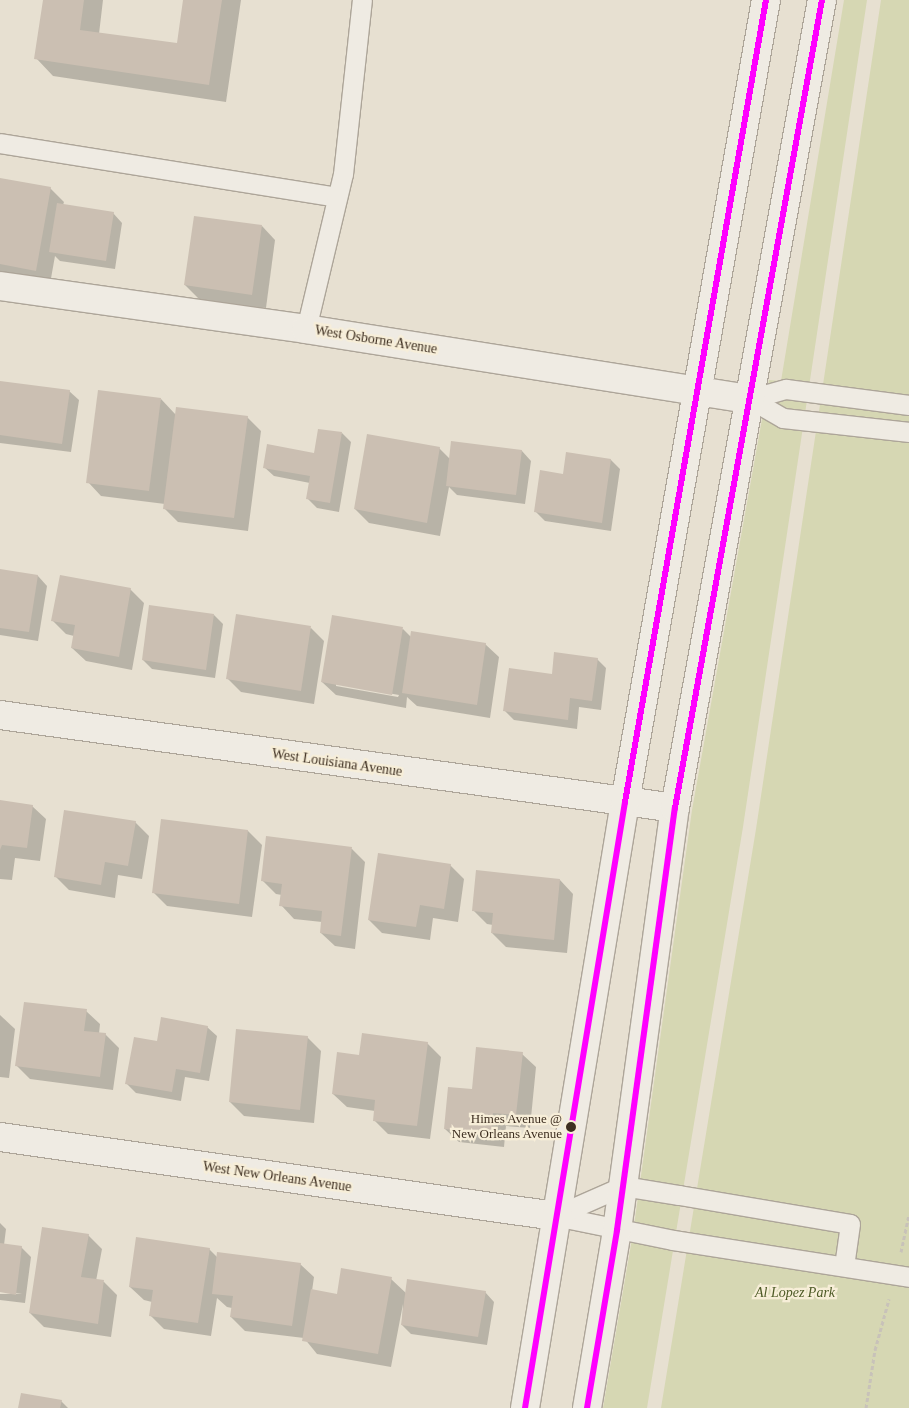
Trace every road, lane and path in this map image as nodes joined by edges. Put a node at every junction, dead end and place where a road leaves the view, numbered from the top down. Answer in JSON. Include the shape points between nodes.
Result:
{"nodes":[{"id":1,"x":362,"y":0,"type":"edge"},
{"id":2,"x":766,"y":0,"type":"edge"},
{"id":3,"x":822,"y":0,"type":"edge"},
{"id":4,"x":0,"y":143,"type":"edge"},
{"id":5,"x":338,"y":197,"type":"junction"},
{"id":6,"x":0,"y":286,"type":"edge"},
{"id":7,"x":306,"y":329,"type":"junction"},
{"id":8,"x":698,"y":390,"type":"junction"},
{"id":9,"x":750,"y":399,"type":"junction"},
{"id":10,"x":909,"y":405,"type":"edge"},
{"id":11,"x":909,"y":432,"type":"edge"},
{"id":12,"x":0,"y":715,"type":"edge"},
{"id":13,"x":625,"y":802,"type":"junction"},
{"id":14,"x":675,"y":808,"type":"junction"},
{"id":15,"x":0,"y":1137,"type":"edge"},
{"id":16,"x":622,"y":1186,"type":"junction"},
{"id":17,"x":909,"y":1214,"type":"edge"},
{"id":18,"x":555,"y":1216,"type":"junction"},
{"id":19,"x":906,"y":1226,"type":"dead end"},
{"id":20,"x":617,"y":1230,"type":"junction"},
{"id":21,"x":844,"y":1266,"type":"junction"},
{"id":22,"x":909,"y":1277,"type":"edge"},
{"id":23,"x":890,"y":1297,"type":"dead end"},
{"id":24,"x":525,"y":1408,"type":"edge"},
{"id":25,"x":587,"y":1408,"type":"edge"},
{"id":26,"x":866,"y":1408,"type":"edge"}],
"edges":[{"from":1,"to":5,"type":"lane"},
{"from":2,"to":8,"type":"street"},
{"from":3,"to":9,"type":"street"},
{"from":4,"to":5,"type":"lane"},
{"from":5,"to":7,"type":"lane"},
{"from":6,"to":7,"type":"street","name":"West Osborne Avenue"},
{"from":7,"to":8,"type":"street","name":"West Osborne Avenue"},
{"from":8,"to":9,"type":"street","name":"West Osborne Avenue"},
{"from":8,"to":13,"type":"street"},
{"from":9,"to":10,"type":"lane","via":[[786,389]]},
{"from":9,"to":11,"type":"lane","via":[[783,418]]},
{"from":9,"to":14,"type":"street"},
{"from":12,"to":13,"type":"street","name":"West Louisiana Avenue"},
{"from":13,"to":14,"type":"street","name":"West Louisiana Avenue"},
{"from":13,"to":18,"type":"street"},
{"from":14,"to":16,"type":"street"},
{"from":15,"to":18,"type":"street","name":"West New Orleans Avenue"},
{"from":16,"to":18,"type":"lane"},
{"from":16,"to":20,"type":"street"},
{"from":16,"to":21,"type":"lane","via":[[850,1224]]},
{"from":17,"to":19,"type":"path"},
{"from":18,"to":20,"type":"lane"},
{"from":18,"to":24,"type":"street"},
{"from":20,"to":21,"type":"lane"},
{"from":20,"to":25,"type":"street"},
{"from":21,"to":22,"type":"lane"},
{"from":23,"to":26,"type":"path","via":[[875,1350]]}]}
